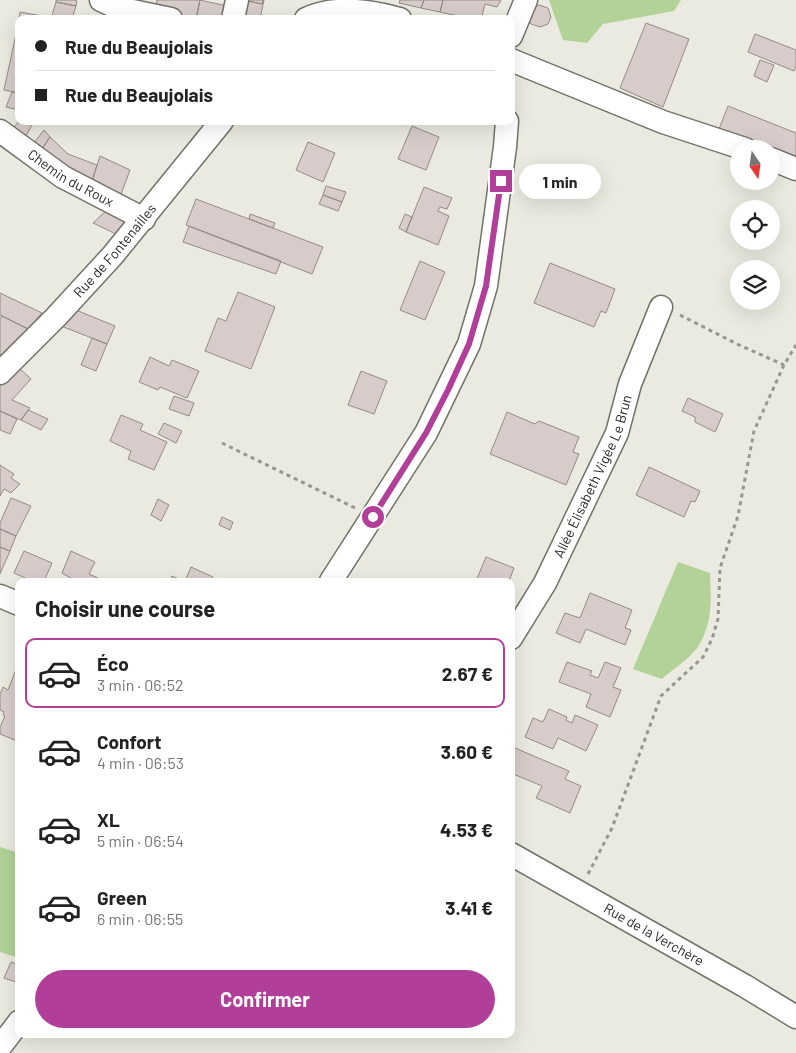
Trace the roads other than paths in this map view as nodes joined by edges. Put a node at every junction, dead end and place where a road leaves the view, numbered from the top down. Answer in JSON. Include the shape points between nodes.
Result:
{"nodes":[{"id":1,"x":101,"y":0,"type":"edge"},
{"id":2,"x":237,"y":0,"type":"edge"},
{"id":3,"x":526,"y":0,"type":"edge"},
{"id":4,"x":152,"y":15,"type":"edge"},
{"id":5,"x":235,"y":15,"type":"edge"},
{"id":6,"x":314,"y":15,"type":"edge"},
{"id":7,"x":387,"y":15,"type":"edge"},
{"id":8,"x":515,"y":26,"type":"edge"},
{"id":9,"x":515,"y":62,"type":"edge"},
{"id":10,"x":219,"y":125,"type":"edge"},
{"id":11,"x":506,"y":125,"type":"edge"},
{"id":12,"x":0,"y":131,"type":"edge"},
{"id":13,"x":730,"y":144,"type":"edge"},
{"id":14,"x":780,"y":163,"type":"edge"},
{"id":15,"x":796,"y":169,"type":"edge"},
{"id":16,"x":144,"y":219,"type":"junction"},
{"id":17,"x":661,"y":307,"type":"road end"},
{"id":18,"x":0,"y":373,"type":"edge"},
{"id":19,"x":333,"y":578,"type":"edge"},
{"id":20,"x":0,"y":596,"type":"edge"},
{"id":21,"x":15,"y":602,"type":"edge"},
{"id":22,"x":515,"y":632,"type":"edge"},
{"id":23,"x":515,"y":856,"type":"edge"},
{"id":24,"x":796,"y":1017,"type":"edge"},
{"id":25,"x":15,"y":1027,"type":"edge"},
{"id":26,"x":0,"y":1047,"type":"edge"}],
"edges":[{"from":1,"to":4,"type":"street","via":[[118,8]]},
{"from":2,"to":5,"type":"street"},
{"from":3,"to":8,"type":"street"},
{"from":6,"to":7,"type":"street","via":[[352,11]]},
{"from":9,"to":13,"type":"street","via":[[663,122]]},
{"from":10,"to":16,"type":"street","name":"Rue de Fontenailles"},
{"from":11,"to":19,"type":"street","via":[[486,286],[469,344],[426,433]]},
{"from":12,"to":16,"type":"street","name":"Chemin du Roux","via":[[63,177]]},
{"from":14,"to":15,"type":"street"},
{"from":16,"to":18,"type":"street","name":"Rue de Fontenailles","via":[[56,317]]},
{"from":17,"to":22,"type":"street","name":"Allée Élisabeth Vigée Le Brun","via":[[630,384],[617,433],[545,583]]},
{"from":20,"to":21,"type":"street"},
{"from":23,"to":24,"type":"street","name":"Rue de la Verchère"},
{"from":25,"to":26,"type":"street"}]}
